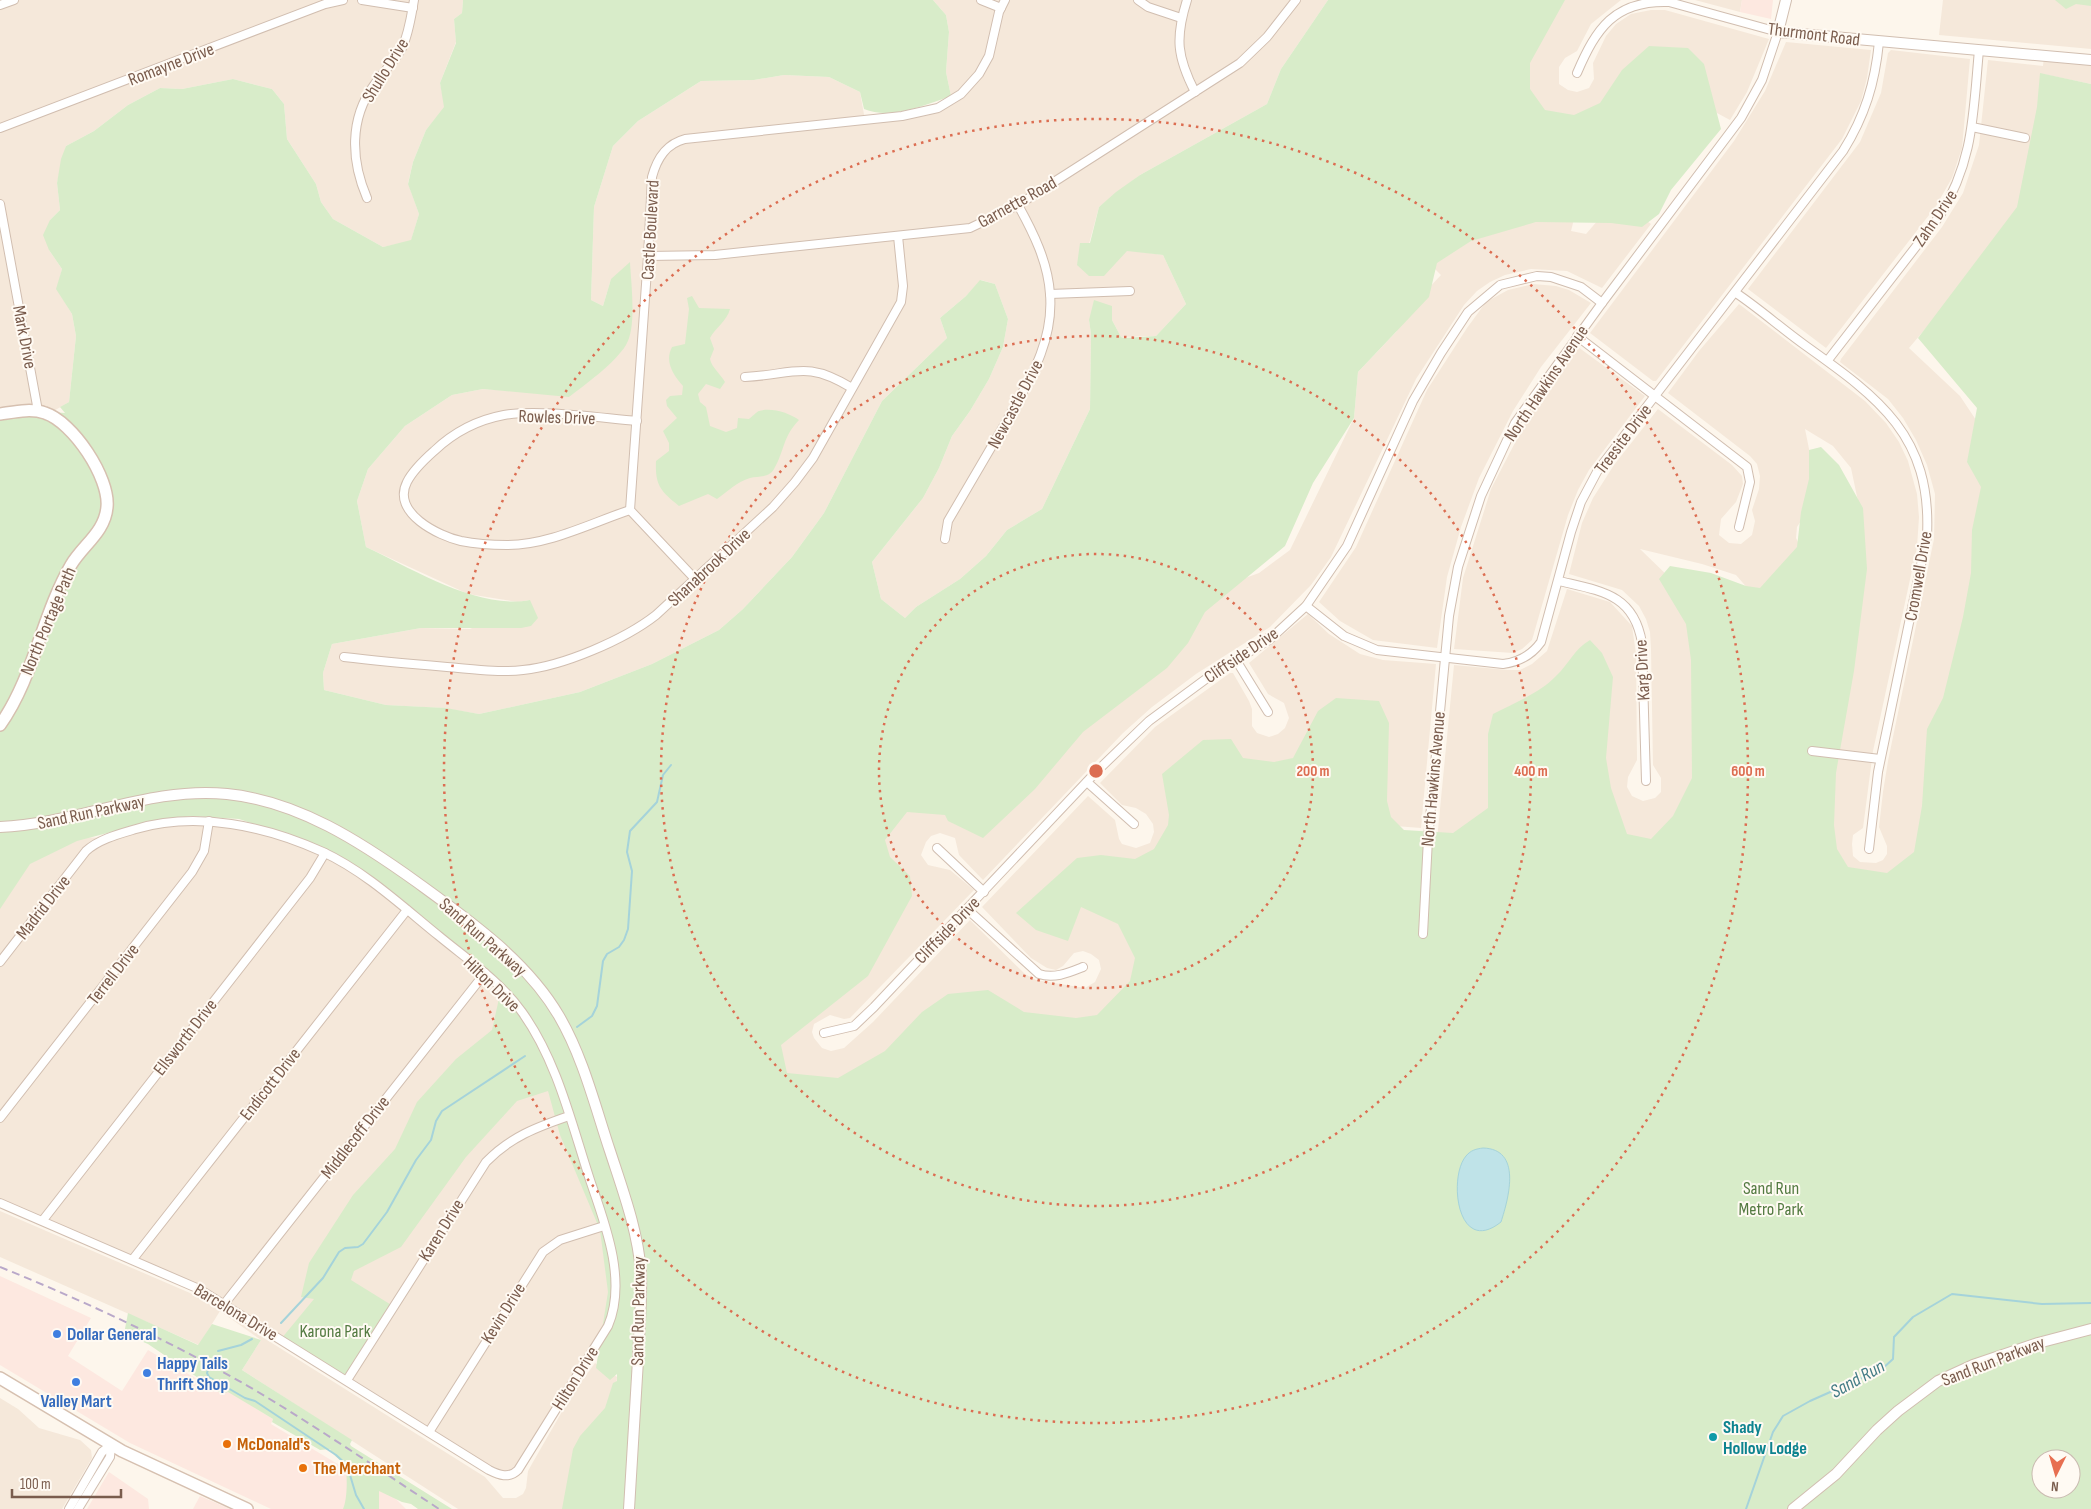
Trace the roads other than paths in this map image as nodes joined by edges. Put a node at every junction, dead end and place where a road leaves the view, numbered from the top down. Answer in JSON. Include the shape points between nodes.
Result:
{"nodes":[{"id":1,"x":14,"y":0,"type":"edge"},
{"id":2,"x":343,"y":0,"type":"edge"},
{"id":3,"x":362,"y":0,"type":"edge"},
{"id":4,"x":981,"y":0,"type":"edge"},
{"id":5,"x":1005,"y":0,"type":"edge"},
{"id":6,"x":1138,"y":0,"type":"edge"},
{"id":7,"x":1187,"y":0,"type":"edge"},
{"id":8,"x":1296,"y":0,"type":"edge"},
{"id":9,"x":1786,"y":0,"type":"edge"},
{"id":10,"x":414,"y":4,"type":"edge"},
{"id":11,"x":0,"y":6,"type":"edge"},
{"id":12,"x":1001,"y":8,"type":"junction"},
{"id":13,"x":1181,"y":18,"type":"junction"},
{"id":14,"x":1778,"y":32,"type":"junction"},
{"id":15,"x":1879,"y":42,"type":"junction"},
{"id":16,"x":1978,"y":50,"type":"junction"},
{"id":17,"x":2091,"y":60,"type":"edge"},
{"id":18,"x":1577,"y":74,"type":"dead end"},
{"id":19,"x":1195,"y":92,"type":"junction"},
{"id":20,"x":1972,"y":127,"type":"junction"},
{"id":21,"x":0,"y":128,"type":"edge"},
{"id":22,"x":2025,"y":138,"type":"dead end"},
{"id":23,"x":367,"y":198,"type":"dead end"},
{"id":24,"x":0,"y":204,"type":"edge"},
{"id":25,"x":1018,"y":205,"type":"junction"},
{"id":26,"x":898,"y":236,"type":"junction"},
{"id":27,"x":648,"y":256,"type":"junction"},
{"id":28,"x":1130,"y":291,"type":"dead end"},
{"id":29,"x":1736,"y":293,"type":"junction"},
{"id":30,"x":1050,"y":294,"type":"junction"},
{"id":31,"x":1602,"y":303,"type":"junction"},
{"id":32,"x":1577,"y":336,"type":"junction"},
{"id":33,"x":1828,"y":360,"type":"junction"},
{"id":34,"x":744,"y":377,"type":"dead end"},
{"id":35,"x":852,"y":388,"type":"junction"},
{"id":36,"x":1656,"y":396,"type":"junction"},
{"id":37,"x":38,"y":411,"type":"junction"},
{"id":38,"x":0,"y":414,"type":"edge"},
{"id":39,"x":637,"y":421,"type":"junction"},
{"id":40,"x":630,"y":510,"type":"junction"},
{"id":41,"x":1739,"y":527,"type":"dead end"},
{"id":42,"x":945,"y":539,"type":"dead end"},
{"id":43,"x":695,"y":579,"type":"junction"},
{"id":44,"x":1559,"y":581,"type":"junction"},
{"id":45,"x":1306,"y":606,"type":"junction"},
{"id":46,"x":344,"y":657,"type":"dead end"},
{"id":47,"x":1444,"y":658,"type":"junction"},
{"id":48,"x":1236,"y":660,"type":"junction"},
{"id":49,"x":1268,"y":712,"type":"dead end"},
{"id":50,"x":0,"y":725,"type":"edge"},
{"id":51,"x":1812,"y":751,"type":"dead end"},
{"id":52,"x":1880,"y":759,"type":"junction"},
{"id":53,"x":1646,"y":781,"type":"dead end"},
{"id":54,"x":1087,"y":782,"type":"junction"},
{"id":55,"x":208,"y":821,"type":"junction"},
{"id":56,"x":1134,"y":824,"type":"dead end"},
{"id":57,"x":0,"y":827,"type":"edge"},
{"id":58,"x":937,"y":848,"type":"dead end"},
{"id":59,"x":1869,"y":849,"type":"dead end"},
{"id":60,"x":86,"y":852,"type":"joint"},
{"id":61,"x":325,"y":853,"type":"junction"},
{"id":62,"x":984,"y":892,"type":"junction"},
{"id":63,"x":968,"y":909,"type":"junction"},
{"id":64,"x":408,"y":910,"type":"junction"},
{"id":65,"x":1423,"y":934,"type":"dead end"},
{"id":66,"x":0,"y":962,"type":"edge"},
{"id":67,"x":1083,"y":968,"type":"dead end"},
{"id":68,"x":485,"y":973,"type":"junction"},
{"id":69,"x":824,"y":1033,"type":"dead end"},
{"id":70,"x":569,"y":1116,"type":"junction"},
{"id":71,"x":0,"y":1118,"type":"edge"},
{"id":72,"x":0,"y":1203,"type":"edge"},
{"id":73,"x":43,"y":1220,"type":"junction"},
{"id":74,"x":604,"y":1226,"type":"junction"},
{"id":75,"x":133,"y":1259,"type":"junction"},
{"id":76,"x":225,"y":1303,"type":"junction"},
{"id":77,"x":2091,"y":1329,"type":"edge"},
{"id":78,"x":0,"y":1378,"type":"edge"},
{"id":79,"x":347,"y":1380,"type":"junction"},
{"id":80,"x":429,"y":1432,"type":"junction"},
{"id":81,"x":111,"y":1445,"type":"junction"},
{"id":82,"x":510,"y":1475,"type":"joint"},
{"id":83,"x":85,"y":1481,"type":"junction"},
{"id":84,"x":92,"y":1486,"type":"junction"},
{"id":85,"x":73,"y":1508,"type":"edge"},
{"id":86,"x":248,"y":1509,"type":"edge"},
{"id":87,"x":629,"y":1509,"type":"edge"},
{"id":88,"x":1794,"y":1509,"type":"edge"}],
"edges":[{"from":1,"to":11,"type":"street"},
{"from":2,"to":21,"type":"street","name":"Romayne Drive","via":[[325,4]]},
{"from":3,"to":10,"type":"street"},
{"from":4,"to":12,"type":"street"},
{"from":5,"to":12,"type":"street","name":"Castle Boulevard"},
{"from":6,"to":13,"type":"street","via":[[1148,7]]},
{"from":7,"to":13,"type":"street"},
{"from":8,"to":19,"type":"street","name":"Garnette Road","via":[[1267,37],[1240,63]]},
{"from":9,"to":14,"type":"street","name":"North Hawkins Avenue"},
{"from":10,"to":23,"type":"street","name":"Shullo Drive","via":[[401,49],[374,85],[357,122],[355,161]]},
{"from":12,"to":27,"type":"street","name":"Castle Boulevard","via":[[989,56],[979,74],[961,94],[938,108],[902,116],[686,139],[670,145],[658,159],[652,176]]},
{"from":13,"to":19,"type":"street","via":[[1180,57]]},
{"from":14,"to":15,"type":"street","name":"Thurmont Road"},
{"from":14,"to":18,"type":"street","name":"Thurmont Road","via":[[1669,2],[1641,2],[1617,12],[1602,25],[1591,41]]},
{"from":14,"to":31,"type":"street","name":"North Hawkins Avenue","via":[[1762,80],[1734,129]]},
{"from":15,"to":16,"type":"street","name":"Thurmont Road"},
{"from":15,"to":29,"type":"street","name":"Treesite Drive","via":[[1873,86],[1853,134]]},
{"from":16,"to":17,"type":"street","name":"Thurmont Road"},
{"from":16,"to":20,"type":"street","name":"Zahn Drive"},
{"from":19,"to":25,"type":"street","name":"Garnette Road"},
{"from":20,"to":22,"type":"street"},
{"from":20,"to":33,"type":"street","name":"Zahn Drive","via":[[1967,157],[1953,195]]},
{"from":24,"to":37,"type":"street","name":"Mark Drive"},
{"from":25,"to":26,"type":"street","name":"Garnette Road","via":[[970,228]]},
{"from":25,"to":30,"type":"street","name":"Newcastle Drive","via":[[1043,258]]},
{"from":26,"to":27,"type":"street","name":"Garnette Road","via":[[715,255]]},
{"from":26,"to":35,"type":"street","name":"Shanabrook Drive","via":[[903,286],[901,302]]},
{"from":27,"to":39,"type":"street","name":"Castle Boulevard"},
{"from":28,"to":30,"type":"street"},
{"from":29,"to":33,"type":"street","name":"Cromwell Drive"},
{"from":29,"to":36,"type":"street","name":"Treesite Drive"},
{"from":30,"to":42,"type":"street","name":"Newcastle Drive","via":[[1041,356],[1026,389],[948,521]]},
{"from":31,"to":32,"type":"street","name":"North Hawkins Avenue"},
{"from":31,"to":45,"type":"street","name":"Cliffside Drive","via":[[1581,287],[1537,276],[1500,285],[1468,312],[1413,401],[1348,546]]},
{"from":32,"to":36,"type":"street"},
{"from":32,"to":47,"type":"street","name":"North Hawkins Avenue","via":[[1515,422],[1484,488],[1458,567]]},
{"from":33,"to":52,"type":"street","name":"Cromwell Drive","via":[[1875,398],[1897,423],[1916,458],[1926,494],[1925,546]]},
{"from":34,"to":35,"type":"street","via":[[811,370],[835,377]]},
{"from":35,"to":43,"type":"street","name":"Shanabrook Drive","via":[[813,458],[795,482],[773,507]]},
{"from":36,"to":41,"type":"street","via":[[1748,467],[1750,482]]},
{"from":36,"to":44,"type":"street","name":"Treesite Drive","via":[[1598,470],[1581,502]]},
{"from":37,"to":38,"type":"main road","name":"North Portage Path"},
{"from":37,"to":50,"type":"main road","name":"North Portage Path","via":[[60,421],[94,462],[105,485],[107,509],[98,532],[71,565],[13,702]]},
{"from":39,"to":40,"type":"street","name":"Castle Boulevard"},
{"from":39,"to":40,"type":"street","name":"Rowles Drive","via":[[524,414],[484,421],[452,435],[415,471],[406,482],[404,491],[405,501],[418,520],[444,536],[480,544],[529,543]]},
{"from":40,"to":43,"type":"street"},
{"from":43,"to":46,"type":"street","name":"Shanabrook Drive","via":[[656,615],[627,635],[535,668],[496,671]]},
{"from":44,"to":47,"type":"street","name":"Treesite Drive","via":[[1541,642],[1534,652],[1503,664]]},
{"from":44,"to":53,"type":"street","name":"Karg Drive","via":[[1614,597],[1626,605],[1640,626]]},
{"from":45,"to":47,"type":"street","name":"Treesite Drive","via":[[1361,645]]},
{"from":45,"to":48,"type":"street","name":"Cliffside Drive","via":[[1269,640]]},
{"from":47,"to":65,"type":"street","name":"North Hawkins Avenue"},
{"from":48,"to":49,"type":"street"},
{"from":48,"to":54,"type":"street","name":"Cliffside Drive","via":[[1183,694],[1149,721]]},
{"from":51,"to":52,"type":"street"},
{"from":52,"to":59,"type":"street","name":"Cromwell Drive"},
{"from":54,"to":56,"type":"street"},
{"from":54,"to":62,"type":"street","name":"Cliffside Drive"},
{"from":55,"to":60,"type":"street","name":"Hilton Drive","via":[[154,824],[108,838]]},
{"from":55,"to":61,"type":"street","name":"Hilton Drive","via":[[267,832]]},
{"from":55,"to":71,"type":"street","name":"Terrell Drive","via":[[204,851],[192,872]]},
{"from":57,"to":87,"type":"street","name":"Sand Run Parkway","via":[[59,821],[180,794],[214,793],[253,798],[292,810],[367,848],[452,908],[520,966],[552,1004],[572,1040],[636,1235],[641,1293]]},
{"from":58,"to":62,"type":"street"},
{"from":60,"to":66,"type":"street","name":"Madrid Drive"},
{"from":61,"to":64,"type":"street","name":"Hilton Drive"},
{"from":61,"to":73,"type":"street","name":"Ellsworth Drive","via":[[305,885]]},
{"from":62,"to":63,"type":"street","name":"Cliffside Drive"},
{"from":63,"to":67,"type":"street","via":[[1039,974],[1048,977]]},
{"from":63,"to":69,"type":"street","name":"Cliffside Drive","via":[[854,1026]]},
{"from":64,"to":68,"type":"street","name":"Hilton Drive"},
{"from":64,"to":75,"type":"street","name":"Endicott Drive"},
{"from":68,"to":70,"type":"street","name":"Hilton Drive","via":[[518,1006],[538,1036]]},
{"from":68,"to":76,"type":"street","name":"Middlecoff Drive"},
{"from":70,"to":74,"type":"street","name":"Hilton Drive"},
{"from":70,"to":79,"type":"street","name":"Karen Drive","via":[[520,1134],[486,1162]]},
{"from":72,"to":73,"type":"street","name":"Barcelona Drive"},
{"from":73,"to":75,"type":"street","name":"Barcelona Drive"},
{"from":74,"to":80,"type":"street","name":"Kevin Drive","via":[[560,1240],[538,1257]]},
{"from":74,"to":82,"type":"street","name":"Hilton Drive","via":[[612,1253],[614,1276],[610,1321],[518,1470]]},
{"from":75,"to":76,"type":"street","name":"Barcelona Drive"},
{"from":76,"to":79,"type":"street","name":"Barcelona Drive"},
{"from":77,"to":88,"type":"street","name":"Sand Run Parkway","via":[[1973,1365],[1938,1381],[1898,1411],[1836,1474]]},
{"from":78,"to":81,"type":"main road"},
{"from":79,"to":80,"type":"street","name":"Barcelona Drive"},
{"from":80,"to":82,"type":"street","name":"Barcelona Drive","via":[[498,1475]]},
{"from":81,"to":83,"type":"street","via":[[102,1452]]},
{"from":81,"to":84,"type":"street","via":[[110,1457]]},
{"from":81,"to":86,"type":"main road"},
{"from":83,"to":84,"type":"street"},
{"from":83,"to":85,"type":"street"},
{"from":84,"to":85,"type":"street"}]}
